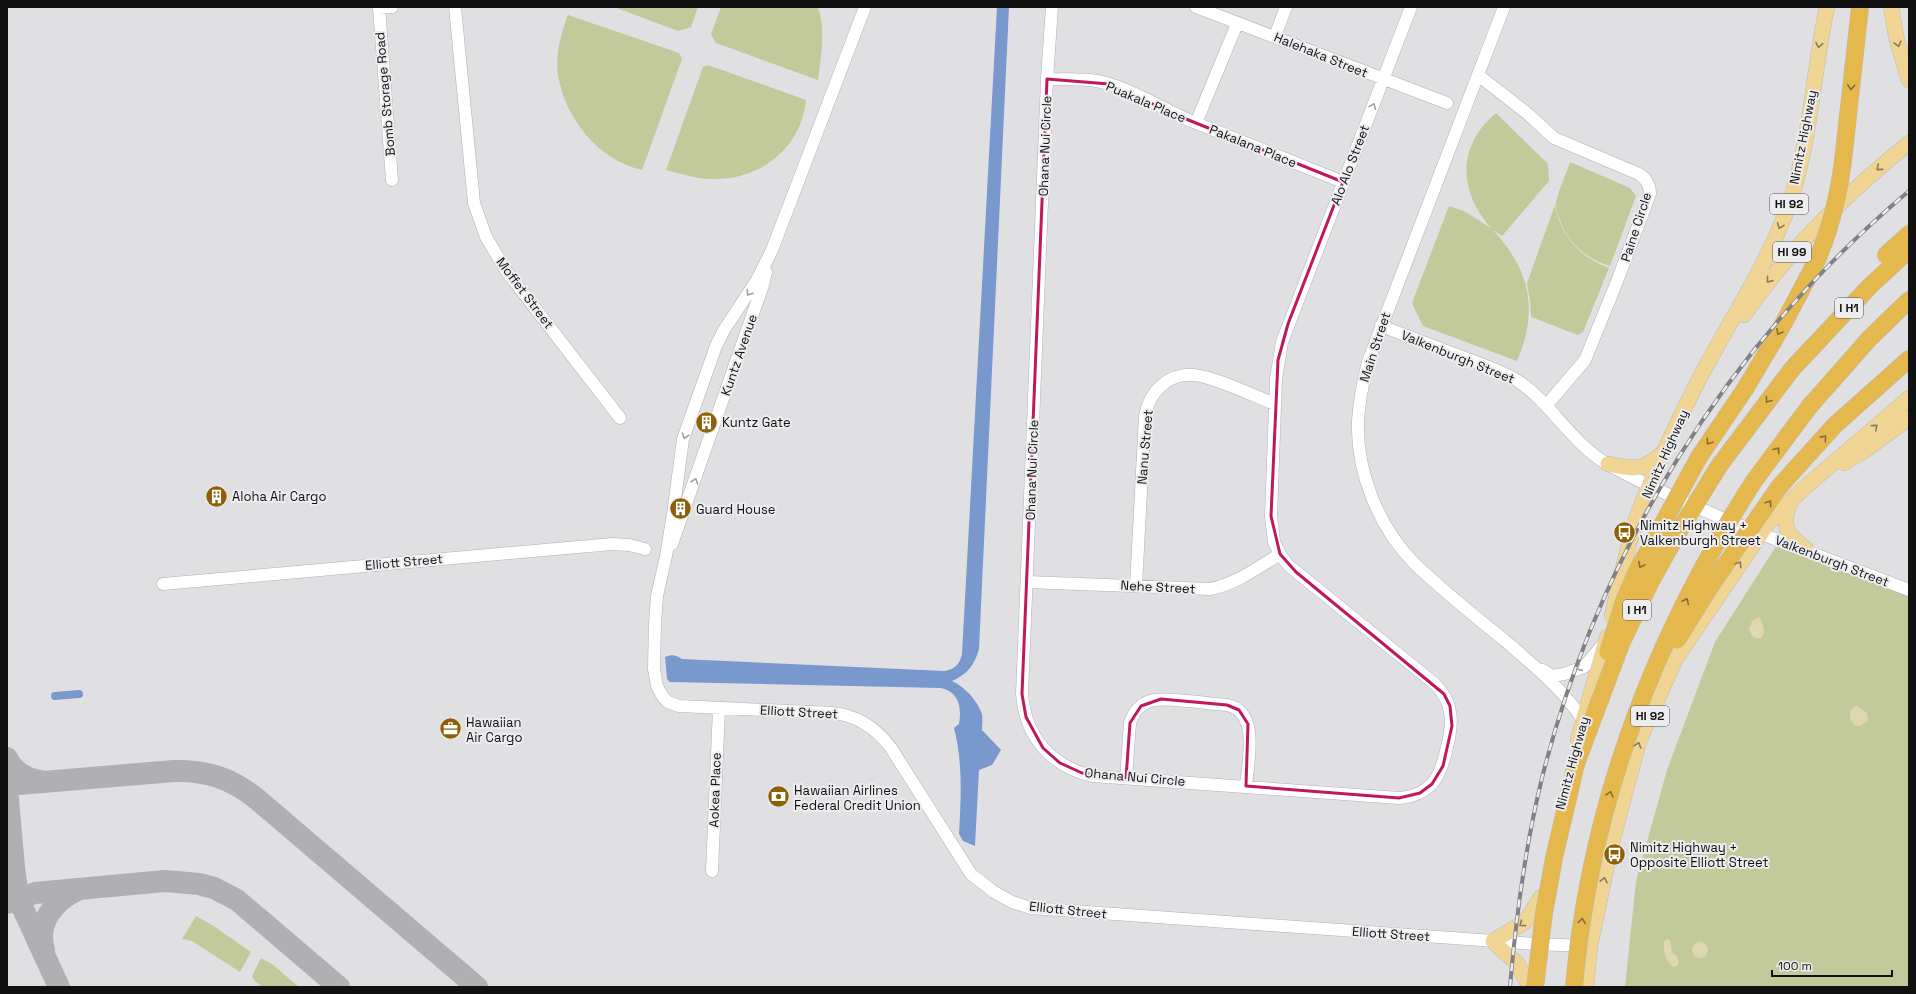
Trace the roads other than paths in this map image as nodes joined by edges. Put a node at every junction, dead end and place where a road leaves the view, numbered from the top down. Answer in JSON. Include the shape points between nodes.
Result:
{"nodes":[{"id":1,"x":392,"y":7,"type":"edge"},
{"id":2,"x":455,"y":7,"type":"edge"},
{"id":3,"x":865,"y":7,"type":"edge"},
{"id":4,"x":1052,"y":7,"type":"edge"},
{"id":5,"x":1196,"y":7,"type":"edge"},
{"id":6,"x":1286,"y":7,"type":"edge"},
{"id":7,"x":1411,"y":7,"type":"edge"},
{"id":8,"x":1504,"y":7,"type":"edge"},
{"id":9,"x":1827,"y":7,"type":"edge"},
{"id":10,"x":1860,"y":7,"type":"edge"},
{"id":11,"x":1891,"y":7,"type":"edge"},
{"id":12,"x":379,"y":8,"type":"edge"},
{"id":13,"x":1237,"y":24,"type":"junction"},
{"id":14,"x":1275,"y":36,"type":"junction"},
{"id":15,"x":1478,"y":75,"type":"junction"},
{"id":16,"x":1047,"y":79,"type":"junction"},
{"id":17,"x":1383,"y":79,"type":"junction"},
{"id":18,"x":1909,"y":80,"type":"edge"},
{"id":19,"x":1447,"y":103,"type":"dead end"},
{"id":20,"x":1196,"y":123,"type":"junction"},
{"id":21,"x":1909,"y":143,"type":"edge"},
{"id":22,"x":392,"y":180,"type":"dead end"},
{"id":23,"x":1343,"y":182,"type":"junction"},
{"id":24,"x":1909,"y":234,"type":"edge"},
{"id":25,"x":1909,"y":250,"type":"edge"},
{"id":26,"x":768,"y":259,"type":"junction"},
{"id":27,"x":1909,"y":300,"type":"edge"},
{"id":28,"x":1909,"y":306,"type":"edge"},
{"id":29,"x":1288,"y":324,"type":"joint"},
{"id":30,"x":1381,"y":326,"type":"junction"},
{"id":31,"x":1869,"y":339,"type":"junction"},
{"id":32,"x":1909,"y":359,"type":"edge"},
{"id":33,"x":1792,"y":369,"type":"junction"},
{"id":34,"x":1698,"y":382,"type":"junction"},
{"id":35,"x":1909,"y":398,"type":"edge"},
{"id":36,"x":1275,"y":404,"type":"junction"},
{"id":37,"x":1546,"y":406,"type":"junction"},
{"id":38,"x":620,"y":418,"type":"dead end"},
{"id":39,"x":1909,"y":418,"type":"edge"},
{"id":40,"x":1665,"y":451,"type":"junction"},
{"id":41,"x":1608,"y":464,"type":"junction"},
{"id":42,"x":1650,"y":486,"type":"junction"},
{"id":43,"x":1803,"y":489,"type":"junction"},
{"id":44,"x":1791,"y":500,"type":"junction"},
{"id":45,"x":1760,"y":533,"type":"junction"},
{"id":46,"x":1806,"y":549,"type":"junction"},
{"id":47,"x":645,"y":550,"type":"dead end"},
{"id":48,"x":1280,"y":554,"type":"junction"},
{"id":49,"x":666,"y":556,"type":"junction"},
{"id":50,"x":1027,"y":582,"type":"junction"},
{"id":51,"x":163,"y":584,"type":"dead end"},
{"id":52,"x":1136,"y":586,"type":"junction"},
{"id":53,"x":1909,"y":590,"type":"edge"},
{"id":54,"x":1606,"y":641,"type":"junction"},
{"id":55,"x":1531,"y":663,"type":"junction"},
{"id":56,"x":719,"y":709,"type":"junction"},
{"id":57,"x":1635,"y":713,"type":"junction"},
{"id":58,"x":1583,"y":720,"type":"junction"},
{"id":59,"x":1576,"y":764,"type":"junction"},
{"id":60,"x":1126,"y":778,"type":"junction"},
{"id":61,"x":1246,"y":786,"type":"junction"},
{"id":62,"x":712,"y":871,"type":"dead end"},
{"id":63,"x":1540,"y":897,"type":"junction"},
{"id":64,"x":1493,"y":941,"type":"junction"},
{"id":65,"x":1535,"y":944,"type":"junction"},
{"id":66,"x":1590,"y":946,"type":"junction"},
{"id":67,"x":1530,"y":987,"type":"edge"},
{"id":68,"x":1535,"y":987,"type":"edge"},
{"id":69,"x":1574,"y":987,"type":"edge"},
{"id":70,"x":1586,"y":987,"type":"edge"}],
"edges":[{"from":1,"to":12,"type":"street"},
{"from":2,"to":38,"type":"street","name":"Moffet Street","via":[[474,203],[486,236],[507,272]]},
{"from":3,"to":26,"type":"street","name":"Kuntz Avenue"},
{"from":4,"to":16,"type":"street","name":"Ohana Nui Circle"},
{"from":5,"to":13,"type":"street","name":"Halehaka Street"},
{"from":6,"to":14,"type":"street"},
{"from":7,"to":17,"type":"street","name":"Alo Alo Street"},
{"from":8,"to":15,"type":"street","name":"Main Street"},
{"from":9,"to":34,"type":"main road","name":"Nimitz Highway","number":"HI 92","one_way":true,"via":[[1804,143],[1792,195],[1764,260]]},
{"from":10,"to":59,"type":"highway","one_way":true,"bridge":true,"via":[[1838,196],[1826,238],[1780,330],[1745,389],[1699,457],[1636,573],[1624,601]]},
{"from":11,"to":18,"type":"main road","one_way":true,"via":[[1897,41]]},
{"from":12,"to":22,"type":"street","name":"Bomb Storage Road"},
{"from":13,"to":14,"type":"street","name":"Halehaka Street"},
{"from":13,"to":20,"type":"street","name":"Pakalana Place"},
{"from":14,"to":17,"type":"street","name":"Halehaka Street"},
{"from":15,"to":30,"type":"street","name":"Main Street"},
{"from":15,"to":37,"type":"street","name":"Paine Circle","via":[[1554,138],[1639,174],[1650,188],[1650,194],[1616,284],[1585,360]]},
{"from":16,"to":20,"type":"street","name":"Puakala Place","via":[[1109,84]]},
{"from":16,"to":50,"type":"street","name":"Ohana Nui Circle"},
{"from":17,"to":19,"type":"street","name":"Halehaka Street"},
{"from":23,"to":17,"type":"street","name":"Alo Alo Street","one_way":true},
{"from":20,"to":23,"type":"street","name":"Pakalana Place"},
{"from":21,"to":34,"type":"main road","number":"HI 99","one_way":true,"via":[[1858,185],[1788,256],[1766,283]]},
{"from":23,"to":29,"type":"street","name":"Alo Alo Street"},
{"from":24,"to":33,"type":"highway","via":[[1857,284]]},
{"from":25,"to":33,"type":"highway","number":"I H1","via":[[1870,286]]},
{"from":49,"to":26,"type":"street","name":"Kuntz Avenue","one_way":true,"via":[[680,525],[763,285]]},
{"from":26,"to":49,"type":"street","name":"Kuntz Avenue","one_way":true,"via":[[716,346],[683,439]]},
{"from":27,"to":31,"type":"highway","number":"I H1"},
{"from":28,"to":31,"type":"highway"},
{"from":29,"to":36,"type":"street","name":"Ohana Nui Circle","via":[[1278,360]]},
{"from":30,"to":37,"type":"street","name":"Valkenburgh Street","via":[[1498,371],[1518,381]]},
{"from":30,"to":55,"type":"street","name":"Main Street","via":[[1360,392],[1358,423],[1359,448],[1367,484],[1379,513],[1395,540],[1415,563]]},
{"from":57,"to":31,"type":"highway","number":"I H1","one_way":true,"bridge":true,"via":[[1671,630],[1728,523],[1754,482],[1809,407]]},
{"from":57,"to":32,"type":"highway","one_way":true,"bridge":true,"via":[[1686,626],[1779,487],[1835,425]]},
{"from":33,"to":59,"type":"highway","number":"I H1","one_way":true,"bridge":true,"via":[[1719,466],[1655,574],[1621,644]]},
{"from":34,"to":40,"type":"main road","name":"Nimitz Highway","number":"HI 92"},
{"from":43,"to":35,"type":"main road","number":"HI 92","one_way":true},
{"from":36,"to":48,"type":"street","name":"Ohana Nui Circle","via":[[1271,516],[1274,542]]},
{"from":36,"to":52,"type":"street","name":"Nanu Street","via":[[1193,375],[1172,379],[1156,391],[1148,403],[1145,416]]},
{"from":37,"to":41,"type":"street","name":"Valkenburgh Street","via":[[1587,448]]},
{"from":39,"to":43,"type":"main road","via":[[1864,451]]},
{"from":40,"to":41,"type":"main road","via":[[1647,466],[1635,469]]},
{"from":40,"to":42,"type":"main road","name":"Nimitz Highway","number":"HI 92"},
{"from":41,"to":42,"type":"street","name":"Valkenburgh Street"},
{"from":42,"to":45,"type":"street","name":"Valkenburgh Street"},
{"from":42,"to":54,"type":"main road","name":"Nimitz Highway","number":"HI 92","via":[[1636,521]]},
{"from":43,"to":44,"type":"main road","number":"HI 92"},
{"from":44,"to":45,"type":"main road","number":"HI 92"},
{"from":44,"to":46,"type":"main road","via":[[1787,512],[1787,531]]},
{"from":45,"to":46,"type":"street","name":"Valkenburgh Street"},
{"from":66,"to":45,"type":"main road","number":"HI 92","one_way":true,"via":[[1610,850],[1639,741],[1675,660]]},
{"from":46,"to":53,"type":"street","name":"Valkenburgh Street"},
{"from":47,"to":51,"type":"street","name":"Elliott Street","via":[[629,545],[612,544]]},
{"from":48,"to":52,"type":"street","name":"Nehe Street","via":[[1238,580],[1219,587],[1200,590]]},
{"from":48,"to":61,"type":"street","name":"Ohana Nui Circle","via":[[1296,572],[1440,689],[1450,706],[1452,726],[1440,773],[1432,784],[1414,795],[1399,798]]},
{"from":49,"to":56,"type":"street","name":"Elliott Street","via":[[655,612],[654,669],[657,686],[663,697],[674,705]]},
{"from":50,"to":52,"type":"street","name":"Nehe Street"},
{"from":50,"to":60,"type":"street","name":"Ohana Nui Circle","via":[[1022,694],[1026,717],[1035,738],[1060,764],[1071,769],[1093,776]]},
{"from":54,"to":55,"type":"street","name":"Main Street","one_way":true,"via":[[1584,667],[1564,674],[1552,676]]},
{"from":54,"to":58,"type":"main road","name":"Nimitz Highway","number":"HI 92"},
{"from":55,"to":58,"type":"street","name":"Main Street","via":[[1570,701]]},
{"from":56,"to":62,"type":"street","name":"Aokea Place"},
{"from":56,"to":64,"type":"street","name":"Elliott Street","via":[[832,713],[848,715],[864,722],[891,748],[971,874],[994,892],[1023,905],[1041,909]]},
{"from":69,"to":57,"type":"highway","number":"I H1","one_way":true,"bridge":true,"via":[[1592,862],[1619,760]]},
{"from":58,"to":63,"type":"main road","name":"Nimitz Highway","number":"HI 92","via":[[1558,811]]},
{"from":59,"to":68,"type":"highway","number":"I H1","bridge":true,"via":[[1554,858]]},
{"from":60,"to":61,"type":"street","name":"Ohana Nui Circle"},
{"from":60,"to":61,"type":"street","via":[[1130,723],[1133,715],[1144,703],[1161,699],[1232,706],[1242,713],[1249,728]]},
{"from":63,"to":64,"type":"main road","one_way":true,"via":[[1525,922]]},
{"from":63,"to":65,"type":"main road","name":"Nimitz Highway","number":"HI 92"},
{"from":64,"to":65,"type":"street","name":"Elliott Street"},
{"from":64,"to":67,"type":"main road","via":[[1517,963]]},
{"from":65,"to":66,"type":"street","name":"Elliott Street"},
{"from":65,"to":67,"type":"main road","name":"Nimitz Highway","number":"HI 92"},
{"from":66,"to":70,"type":"main road","number":"HI 92"}]}
